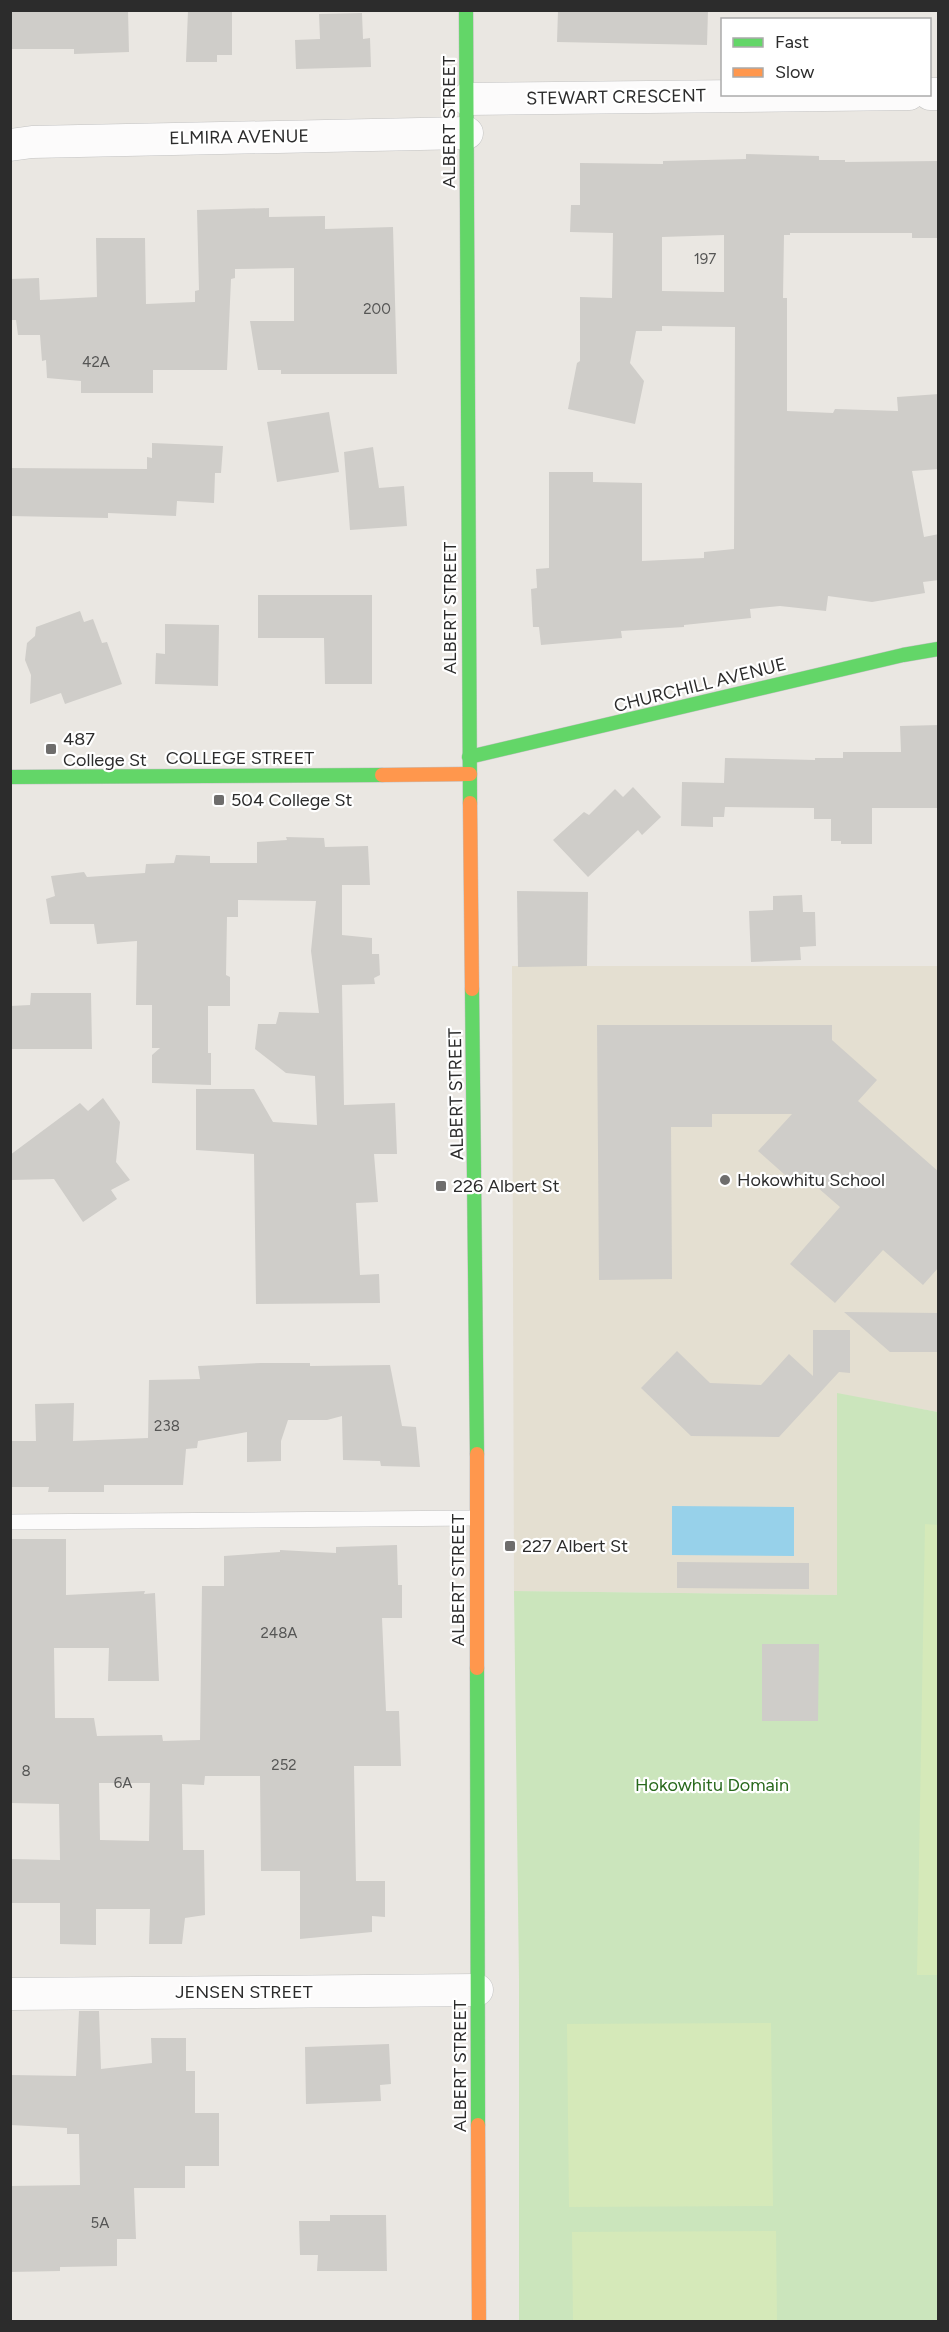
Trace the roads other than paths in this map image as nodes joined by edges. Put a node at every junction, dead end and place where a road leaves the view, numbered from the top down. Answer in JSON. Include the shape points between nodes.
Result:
{"nodes":[{"id":1,"x":466,"y":10,"type":"edge"},
{"id":2,"x":732,"y":96,"type":"edge"},
{"id":3,"x":467,"y":99,"type":"junction"},
{"id":4,"x":467,"y":133,"type":"junction"},
{"id":5,"x":10,"y":145,"type":"edge"},
{"id":6,"x":939,"y":649,"type":"edge"},
{"id":7,"x":469,"y":757,"type":"junction"},
{"id":8,"x":470,"y":774,"type":"junction"},
{"id":9,"x":10,"y":777,"type":"edge"},
{"id":10,"x":476,"y":1518,"type":"junction"},
{"id":11,"x":10,"y":1522,"type":"edge"},
{"id":12,"x":477,"y":1990,"type":"junction"},
{"id":13,"x":10,"y":1994,"type":"edge"},
{"id":14,"x":479,"y":2322,"type":"edge"}],
"edges":[{"from":1,"to":3,"type":"main road","name":"ALBERT STREET"},
{"from":2,"to":3,"type":"street","name":"STEWART CRESCENT"},
{"from":3,"to":4,"type":"main road","name":"ALBERT STREET"},
{"from":4,"to":5,"type":"street","name":"ELMIRA AVENUE"},
{"from":4,"to":7,"type":"main road","name":"ALBERT STREET"},
{"from":6,"to":7,"type":"main road","name":"CHURCHILL AVENUE"},
{"from":7,"to":8,"type":"main road","name":"ALBERT STREET"},
{"from":8,"to":9,"type":"main road","name":"COLLEGE STREET"},
{"from":8,"to":10,"type":"main road","name":"ALBERT STREET"},
{"from":10,"to":11,"type":"lane"},
{"from":10,"to":12,"type":"main road","name":"ALBERT STREET"},
{"from":12,"to":13,"type":"street","name":"JENSEN STREET"},
{"from":12,"to":14,"type":"main road","name":"ALBERT STREET"}]}
